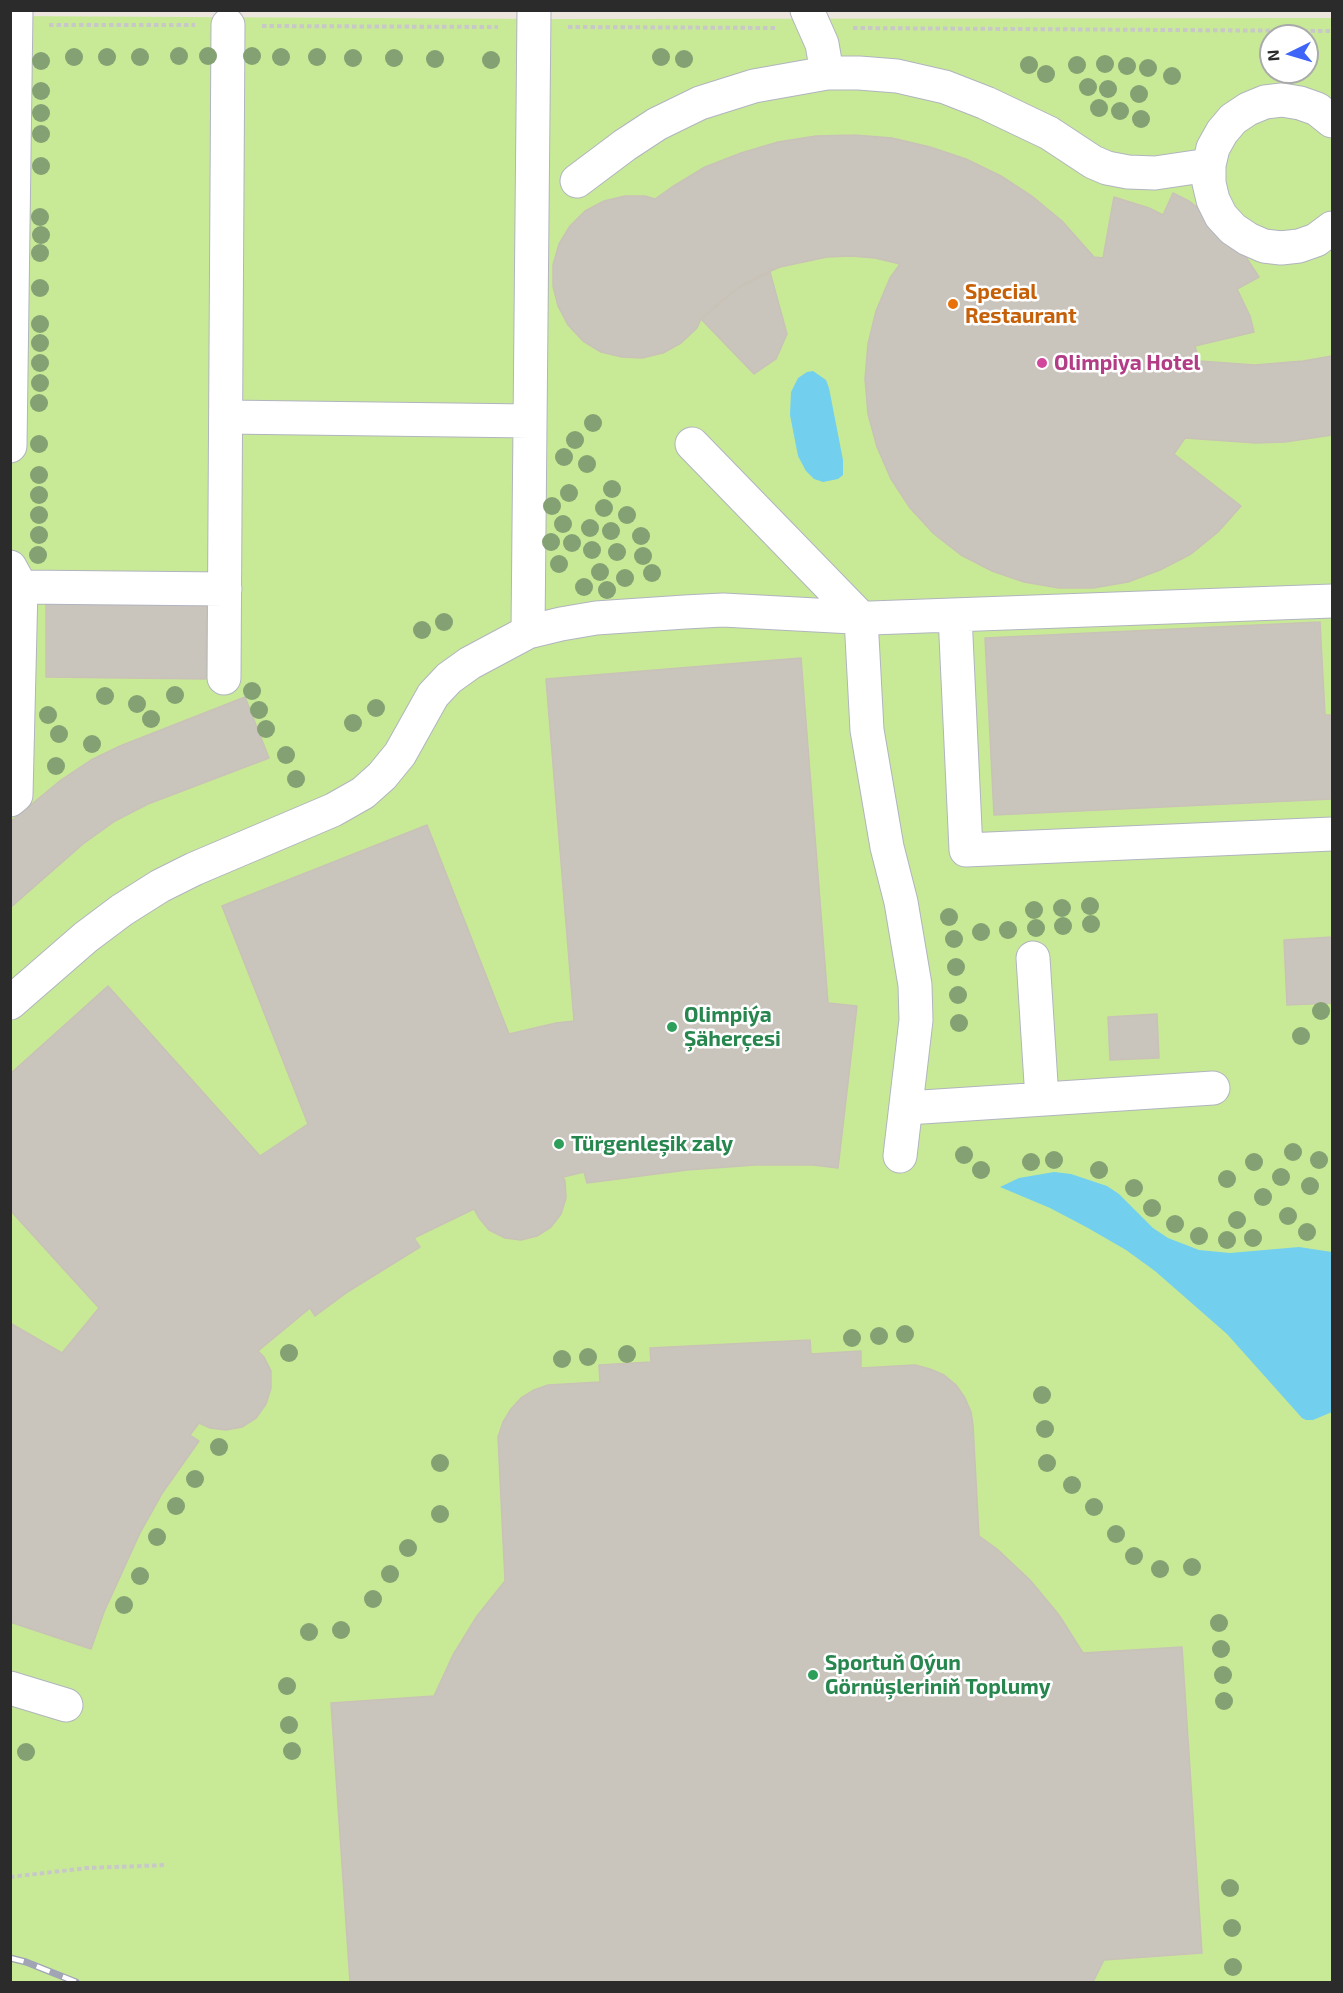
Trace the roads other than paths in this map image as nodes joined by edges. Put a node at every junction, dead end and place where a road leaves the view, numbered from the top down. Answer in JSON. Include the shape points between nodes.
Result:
{"nodes":[{"id":1,"x":16,"y":18,"type":"edge"},
{"id":2,"x":533,"y":19,"type":"edge"},
{"id":3,"x":811,"y":19,"type":"edge"},
{"id":4,"x":228,"y":26,"type":"road end"},
{"id":5,"x":827,"y":73,"type":"junction"},
{"id":6,"x":1332,"y":121,"type":"edge"},
{"id":7,"x":1209,"y":165,"type":"junction"},
{"id":8,"x":577,"y":181,"type":"dead end"},
{"id":9,"x":1332,"y":230,"type":"edge"},
{"id":10,"x":226,"y":417,"type":"junction"},
{"id":11,"x":530,"y":421,"type":"junction"},
{"id":12,"x":11,"y":430,"type":"edge"},
{"id":13,"x":692,"y":444,"type":"dead end"},
{"id":14,"x":10,"y":446,"type":"edge"},
{"id":15,"x":16,"y":577,"type":"edge"},
{"id":16,"x":225,"y":589,"type":"junction"},
{"id":17,"x":1332,"y":601,"type":"edge"},
{"id":18,"x":955,"y":615,"type":"junction"},
{"id":19,"x":861,"y":618,"type":"junction"},
{"id":20,"x":528,"y":633,"type":"junction"},
{"id":21,"x":224,"y":678,"type":"dead end"},
{"id":22,"x":10,"y":800,"type":"edge"},
{"id":23,"x":1332,"y":834,"type":"edge"},
{"id":24,"x":1033,"y":958,"type":"dead end"},
{"id":25,"x":10,"y":1004,"type":"edge"},
{"id":26,"x":1213,"y":1088,"type":"dead end"},
{"id":27,"x":1042,"y":1099,"type":"junction"},
{"id":28,"x":907,"y":1108,"type":"junction"},
{"id":29,"x":900,"y":1156,"type":"dead end"},
{"id":30,"x":10,"y":1688,"type":"edge"},
{"id":31,"x":66,"y":1706,"type":"dead end"}],
"edges":[{"from":1,"to":12,"type":"lane"},
{"from":2,"to":11,"type":"lane"},
{"from":3,"to":5,"type":"lane","via":[[822,44]]},
{"from":4,"to":10,"type":"lane"},
{"from":5,"to":7,"type":"lane","via":[[897,76],[945,87],[1049,133],[1107,168],[1155,173]]},
{"from":5,"to":8,"type":"lane","via":[[754,86],[700,103],[657,124]]},
{"from":6,"to":7,"type":"lane","via":[[1317,109],[1300,103],[1265,102],[1233,119],[1213,148]]},
{"from":7,"to":9,"type":"lane","via":[[1209,183],[1221,216],[1248,239],[1281,249],[1316,240]]},
{"from":10,"to":11,"type":"lane"},
{"from":10,"to":16,"type":"lane"},
{"from":11,"to":20,"type":"lane"},
{"from":12,"to":14,"type":"lane"},
{"from":13,"to":19,"type":"lane"},
{"from":15,"to":16,"type":"lane"},
{"from":15,"to":22,"type":"lane","via":[[16,795]]},
{"from":16,"to":21,"type":"lane"},
{"from":17,"to":18,"type":"lane"},
{"from":18,"to":19,"type":"lane"},
{"from":18,"to":23,"type":"lane","via":[[966,850]]},
{"from":19,"to":20,"type":"lane","via":[[694,611],[596,618]]},
{"from":19,"to":28,"type":"lane","via":[[867,730],[915,985],[916,1020]]},
{"from":20,"to":25,"type":"lane","via":[[449,678],[433,695],[400,754],[363,793],[160,886],[86,937]]},
{"from":24,"to":27,"type":"lane"},
{"from":26,"to":27,"type":"lane"},
{"from":27,"to":28,"type":"lane"},
{"from":28,"to":29,"type":"lane"},
{"from":30,"to":31,"type":"lane"}]}
